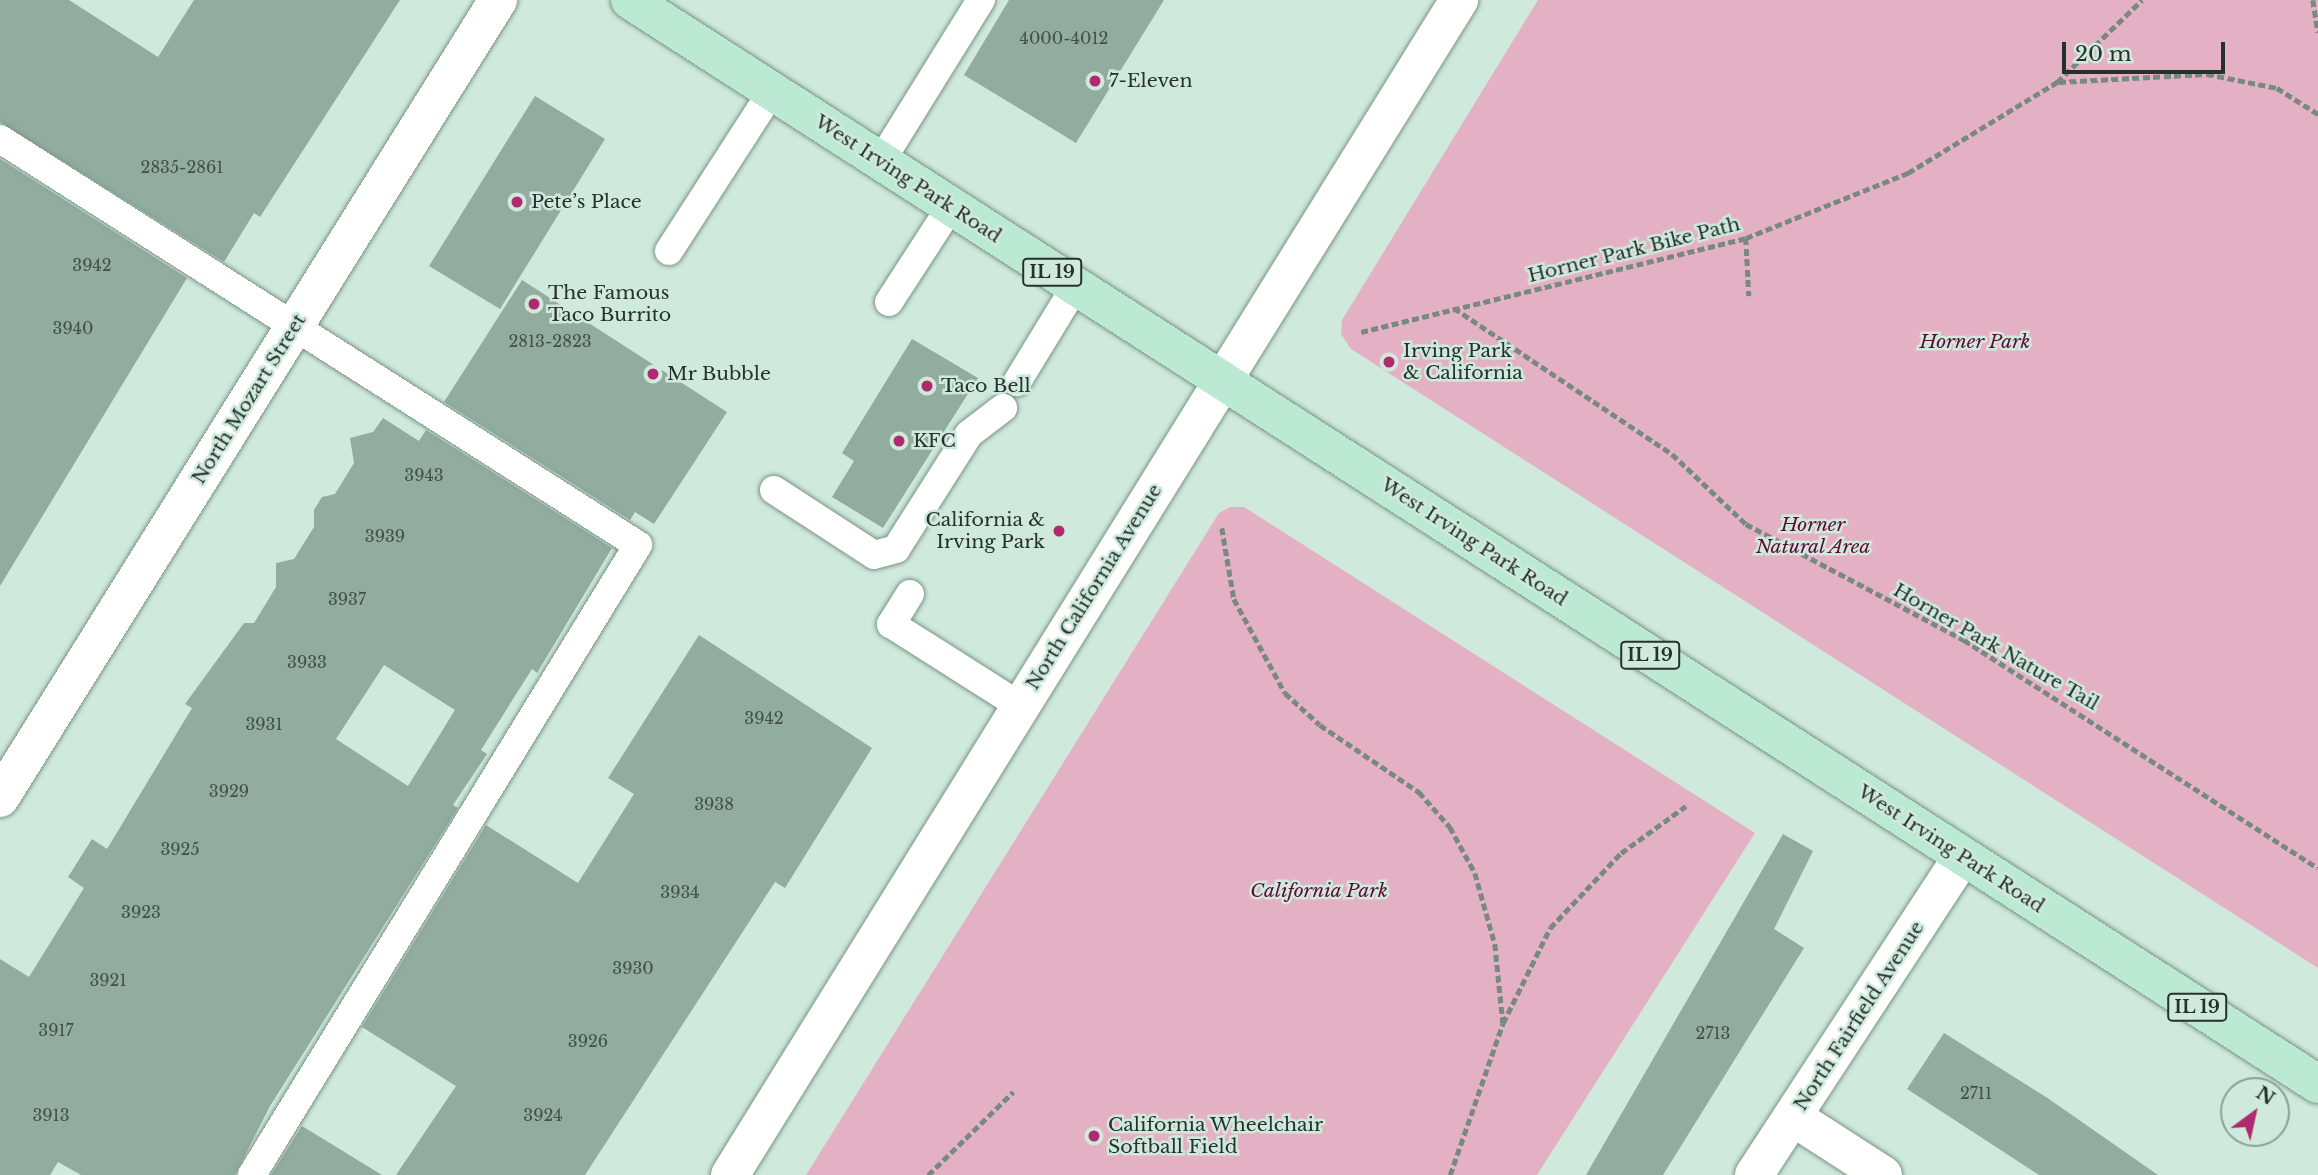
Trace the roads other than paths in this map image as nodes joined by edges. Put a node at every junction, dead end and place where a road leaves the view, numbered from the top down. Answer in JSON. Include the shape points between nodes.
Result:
{"nodes":[{"id":1,"x":498,"y":0,"type":"edge"},
{"id":2,"x":630,"y":0,"type":"edge"},
{"id":3,"x":981,"y":0,"type":"edge"},
{"id":4,"x":1459,"y":0,"type":"edge"},
{"id":5,"x":772,"y":91,"type":"junction"},
{"id":6,"x":0,"y":139,"type":"edge"},
{"id":7,"x":881,"y":161,"type":"junction"},
{"id":8,"x":951,"y":206,"type":"junction"},
{"id":9,"x":669,"y":251,"type":"dead end"},
{"id":10,"x":1075,"y":287,"type":"junction"},
{"id":11,"x":889,"y":302,"type":"dead end"},
{"id":12,"x":294,"y":326,"type":"junction"},
{"id":13,"x":1017,"y":382,"type":"dead end"},
{"id":14,"x":1223,"y":382,"type":"junction"},
{"id":15,"x":1003,"y":408,"type":"dead end"},
{"id":16,"x":774,"y":490,"type":"dead end"},
{"id":17,"x":910,"y":594,"type":"dead end"},
{"id":18,"x":1020,"y":706,"type":"junction"},
{"id":19,"x":0,"y":798,"type":"edge"},
{"id":20,"x":1963,"y":856,"type":"junction"},
{"id":21,"x":2318,"y":1084,"type":"edge"},
{"id":22,"x":1793,"y":1117,"type":"junction"},
{"id":23,"x":252,"y":1175,"type":"edge"},
{"id":24,"x":730,"y":1175,"type":"edge"},
{"id":25,"x":1754,"y":1175,"type":"edge"},
{"id":26,"x":1883,"y":1175,"type":"edge"}],
"edges":[{"from":1,"to":12,"type":"street","name":"North Mozart Street"},
{"from":2,"to":5,"type":"main road","name":"West Irving Park Road","number":"IL 19"},
{"from":3,"to":7,"type":"lane"},
{"from":4,"to":14,"type":"street","name":"North California Avenue"},
{"from":5,"to":7,"type":"main road","name":"West Irving Park Road","number":"IL 19"},
{"from":5,"to":9,"type":"lane"},
{"from":6,"to":12,"type":"lane"},
{"from":7,"to":8,"type":"main road","name":"West Irving Park Road","number":"IL 19"},
{"from":8,"to":10,"type":"main road","name":"West Irving Park Road","number":"IL 19"},
{"from":8,"to":11,"type":"lane"},
{"from":10,"to":13,"type":"lane"},
{"from":10,"to":14,"type":"main road","name":"West Irving Park Road","number":"IL 19"},
{"from":12,"to":19,"type":"street","name":"North Mozart Street"},
{"from":12,"to":23,"type":"lane","via":[[638,545]]},
{"from":14,"to":18,"type":"street","name":"North California Avenue"},
{"from":14,"to":20,"type":"main road","name":"West Irving Park Road","number":"IL 19"},
{"from":15,"to":16,"type":"lane","via":[[969,434],[896,550],[874,555]]},
{"from":17,"to":18,"type":"lane","via":[[891,624]]},
{"from":18,"to":24,"type":"street","name":"North California Avenue"},
{"from":20,"to":21,"type":"main road","name":"West Irving Park Road","number":"IL 19"},
{"from":20,"to":22,"type":"street","name":"North Fairfield Avenue"},
{"from":22,"to":25,"type":"street","name":"North Fairfield Avenue"},
{"from":22,"to":26,"type":"street"}]}
